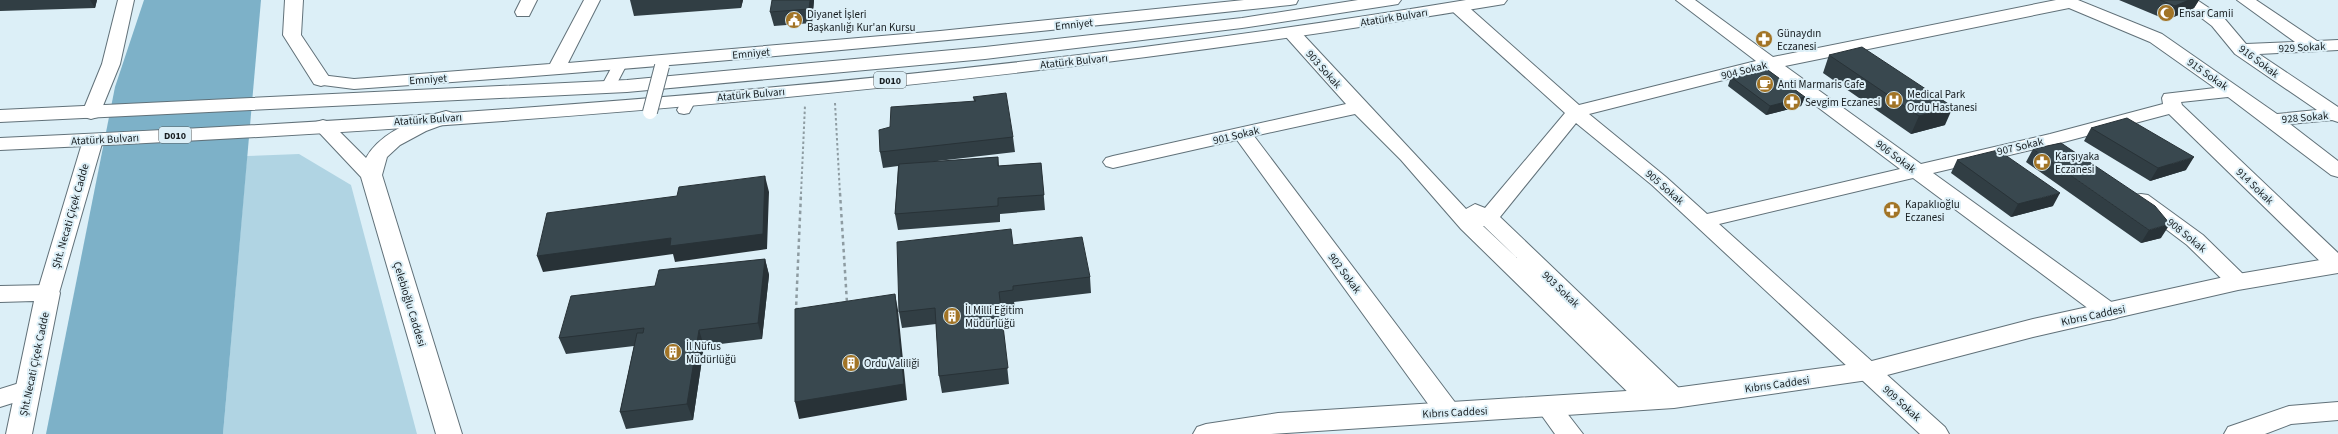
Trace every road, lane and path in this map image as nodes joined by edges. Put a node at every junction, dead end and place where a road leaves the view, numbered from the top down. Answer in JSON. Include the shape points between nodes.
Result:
{"nodes":[{"id":1,"x":126,"y":0,"type":"edge"},
{"id":2,"x":294,"y":0,"type":"edge"},
{"id":3,"x":592,"y":0,"type":"edge"},
{"id":4,"x":1290,"y":0,"type":"edge"},
{"id":5,"x":1392,"y":0,"type":"edge"},
{"id":6,"x":1498,"y":0,"type":"edge"},
{"id":7,"x":1684,"y":0,"type":"edge"},
{"id":8,"x":2186,"y":0,"type":"edge"},
{"id":9,"x":2245,"y":0,"type":"edge"},
{"id":10,"x":2067,"y":2,"type":"edge"},
{"id":11,"x":1179,"y":6,"type":"edge"},
{"id":12,"x":1458,"y":7,"type":"junction"},
{"id":13,"x":1188,"y":30,"type":"junction"},
{"id":14,"x":1292,"y":33,"type":"junction"},
{"id":15,"x":2338,"y":45,"type":"edge"},
{"id":16,"x":2314,"y":46,"type":"junction"},
{"id":17,"x":2241,"y":50,"type":"junction"},
{"id":18,"x":1771,"y":63,"type":"junction"},
{"id":19,"x":620,"y":64,"type":"junction"},
{"id":20,"x":662,"y":66,"type":"dead end"},
{"id":21,"x":556,"y":70,"type":"junction"},
{"id":22,"x":321,"y":80,"type":"joint"},
{"id":23,"x":834,"y":86,"type":"junction"},
{"id":24,"x":608,"y":87,"type":"junction"},
{"id":25,"x":806,"y":89,"type":"junction"},
{"id":26,"x":2233,"y":91,"type":"junction"},
{"id":27,"x":1359,"y":107,"type":"junction"},
{"id":28,"x":2172,"y":107,"type":"junction"},
{"id":29,"x":650,"y":112,"type":"dead end"},
{"id":30,"x":1574,"y":112,"type":"junction"},
{"id":31,"x":91,"y":114,"type":"junction"},
{"id":32,"x":2337,"y":115,"type":"edge"},
{"id":33,"x":0,"y":116,"type":"edge"},
{"id":34,"x":446,"y":118,"type":"junction"},
{"id":35,"x":2273,"y":120,"type":"junction"},
{"id":36,"x":323,"y":126,"type":"junction"},
{"id":37,"x":1242,"y":134,"type":"junction"},
{"id":38,"x":2053,"y":138,"type":"junction"},
{"id":39,"x":93,"y":140,"type":"junction"},
{"id":40,"x":0,"y":144,"type":"edge"},
{"id":41,"x":2073,"y":152,"type":"edge"},
{"id":42,"x":1113,"y":162,"type":"dead end"},
{"id":43,"x":1915,"y":171,"type":"junction"},
{"id":44,"x":2338,"y":171,"type":"edge"},
{"id":45,"x":371,"y":175,"type":"junction"},
{"id":46,"x":2124,"y":188,"type":"edge"},
{"id":47,"x":1478,"y":221,"type":"junction"},
{"id":48,"x":1704,"y":221,"type":"junction"},
{"id":49,"x":2338,"y":266,"type":"edge"},
{"id":50,"x":2238,"y":282,"type":"junction"},
{"id":51,"x":48,"y":293,"type":"junction"},
{"id":52,"x":0,"y":294,"type":"edge"},
{"id":53,"x":840,"y":305,"type":"edge"},
{"id":54,"x":803,"y":309,"type":"edge"},
{"id":55,"x":2109,"y":312,"type":"junction"},
{"id":56,"x":1868,"y":371,"type":"junction"},
{"id":57,"x":29,"y":389,"type":"junction"},
{"id":58,"x":0,"y":398,"type":"edge"},
{"id":59,"x":1662,"y":399,"type":"junction"},
{"id":60,"x":1547,"y":406,"type":"junction"},
{"id":61,"x":2338,"y":411,"type":"edge"},
{"id":62,"x":1448,"y":412,"type":"junction"},
{"id":63,"x":19,"y":434,"type":"edge"},
{"id":64,"x":449,"y":434,"type":"edge"},
{"id":65,"x":1206,"y":434,"type":"edge"},
{"id":66,"x":1570,"y":434,"type":"edge"},
{"id":67,"x":1936,"y":434,"type":"edge"},
{"id":68,"x":2237,"y":434,"type":"edge"}],
"edges":[{"from":1,"to":31,"type":"street","via":[[110,64]]},
{"from":2,"to":22,"type":"main road","via":[[292,36]]},
{"from":3,"to":21,"type":"street"},
{"from":4,"to":11,"type":"street","name":"Emniyet"},
{"from":5,"to":13,"type":"main road","name":"Atatürk Bulvarı","number":"D010"},
{"from":6,"to":12,"type":"main road","name":"Atatürk Bulvarı","number":"D010"},
{"from":7,"to":18,"type":"street","name":"906 Sokak"},
{"from":8,"to":17,"type":"street","name":"916 Sokak","via":[[2218,22]]},
{"from":9,"to":16,"type":"street"},
{"from":10,"to":18,"type":"street","name":"904 Sokak"},
{"from":10,"to":26,"type":"street","name":"915 Sokak","via":[[2156,38]]},
{"from":11,"to":13,"type":"street"},
{"from":11,"to":19,"type":"street","name":"Emniyet","via":[[988,33]]},
{"from":12,"to":14,"type":"main road","name":"Atatürk Bulvarı","number":"D010"},
{"from":12,"to":30,"type":"street","name":"905 Sokak"},
{"from":13,"to":24,"type":"main road","name":"Atatürk Bulvarı","number":"D010","via":[[977,54]]},
{"from":14,"to":23,"type":"main road","name":"Atatürk Bulvarı","number":"D010","via":[[1151,52]]},
{"from":14,"to":27,"type":"street","name":"903 Sokak"},
{"from":15,"to":16,"type":"street","name":"929 Sokak"},
{"from":16,"to":17,"type":"street","name":"929 Sokak"},
{"from":17,"to":32,"type":"street","name":"916 Sokak"},
{"from":18,"to":30,"type":"street","name":"904 Sokak"},
{"from":18,"to":43,"type":"street","name":"906 Sokak"},
{"from":19,"to":21,"type":"street","name":"Emniyet"},
{"from":19,"to":24,"type":"street"},
{"from":20,"to":29,"type":"street","bridge":true},
{"from":21,"to":22,"type":"street","name":"Emniyet","via":[[354,84]]},
{"from":23,"to":25,"type":"main road","name":"Atatürk Bulvarı","number":"D010"},
{"from":23,"to":53,"type":"path","via":[[847,304]]},
{"from":24,"to":31,"type":"main road","name":"Atatürk Bulvarı","number":"D010"},
{"from":25,"to":34,"type":"main road","name":"Atatürk Bulvarı","number":"D010","via":[[686,105]]},
{"from":25,"to":54,"type":"path","via":[[796,309]]},
{"from":26,"to":28,"type":"street","via":[[2171,98]]},
{"from":26,"to":35,"type":"street","name":"915 Sokak"},
{"from":27,"to":37,"type":"street","name":"901 Sokak"},
{"from":27,"to":47,"type":"street","name":"903 Sokak","via":[[1408,156],[1439,192]]},
{"from":28,"to":38,"type":"street","name":"907 Sokak"},
{"from":28,"to":49,"type":"street","name":"914 Sokak"},
{"from":30,"to":47,"type":"street"},
{"from":30,"to":48,"type":"street","name":"905 Sokak"},
{"from":31,"to":33,"type":"main road","name":"Atatürk Bulvarı","number":"D010"},
{"from":32,"to":35,"type":"street","name":"928 Sokak"},
{"from":34,"to":36,"type":"main road","name":"Atatürk Bulvarı","number":"D010"},
{"from":34,"to":45,"type":"main road","via":[[416,128],[392,142],[377,155]]},
{"from":35,"to":44,"type":"street","name":"915 Sokak"},
{"from":36,"to":39,"type":"main road","name":"Atatürk Bulvarı","number":"D010"},
{"from":36,"to":45,"type":"main road"},
{"from":37,"to":42,"type":"street","name":"901 Sokak"},
{"from":37,"to":62,"type":"street","name":"902 Sokak"},
{"from":38,"to":41,"type":"street"},
{"from":38,"to":43,"type":"street","name":"907 Sokak"},
{"from":39,"to":40,"type":"main road","name":"Atatürk Bulvarı","number":"D010"},
{"from":39,"to":51,"type":"street","name":"Şht. Necati Çiçek Cadde"},
{"from":43,"to":48,"type":"street","name":"907 Sokak"},
{"from":43,"to":55,"type":"street","name":"906 Sokak"},
{"from":45,"to":64,"type":"main road","name":"Çelebioğlu Caddesi"},
{"from":46,"to":50,"type":"street","name":"908 Sokak","via":[[2195,240]]},
{"from":47,"to":59,"type":"street","name":"903 Sokak"},
{"from":48,"to":56,"type":"street","name":"905 Sokak"},
{"from":49,"to":50,"type":"main road","name":"Kıbrıs Caddesi"},
{"from":50,"to":55,"type":"main road","name":"Kıbrıs Caddesi"},
{"from":51,"to":52,"type":"main road"},
{"from":51,"to":57,"type":"main road","name":"Şht.Necati Çiçek Cadde"},
{"from":55,"to":56,"type":"main road","name":"Kıbrıs Caddesi","via":[[2033,328]]},
{"from":56,"to":59,"type":"main road","name":"Kıbrıs Caddesi"},
{"from":56,"to":67,"type":"street","name":"909 Sokak"},
{"from":57,"to":58,"type":"street"},
{"from":57,"to":63,"type":"main road","name":"Şht.Necati Çiçek Cadde"},
{"from":59,"to":60,"type":"main road","name":"Kıbrıs Caddesi"},
{"from":60,"to":62,"type":"main road","name":"Kıbrıs Caddesi"},
{"from":60,"to":66,"type":"street"},
{"from":61,"to":68,"type":"street","via":[[2289,415]]},
{"from":62,"to":65,"type":"main road","name":"Kıbrıs Caddesi","via":[[1278,423]]}]}
